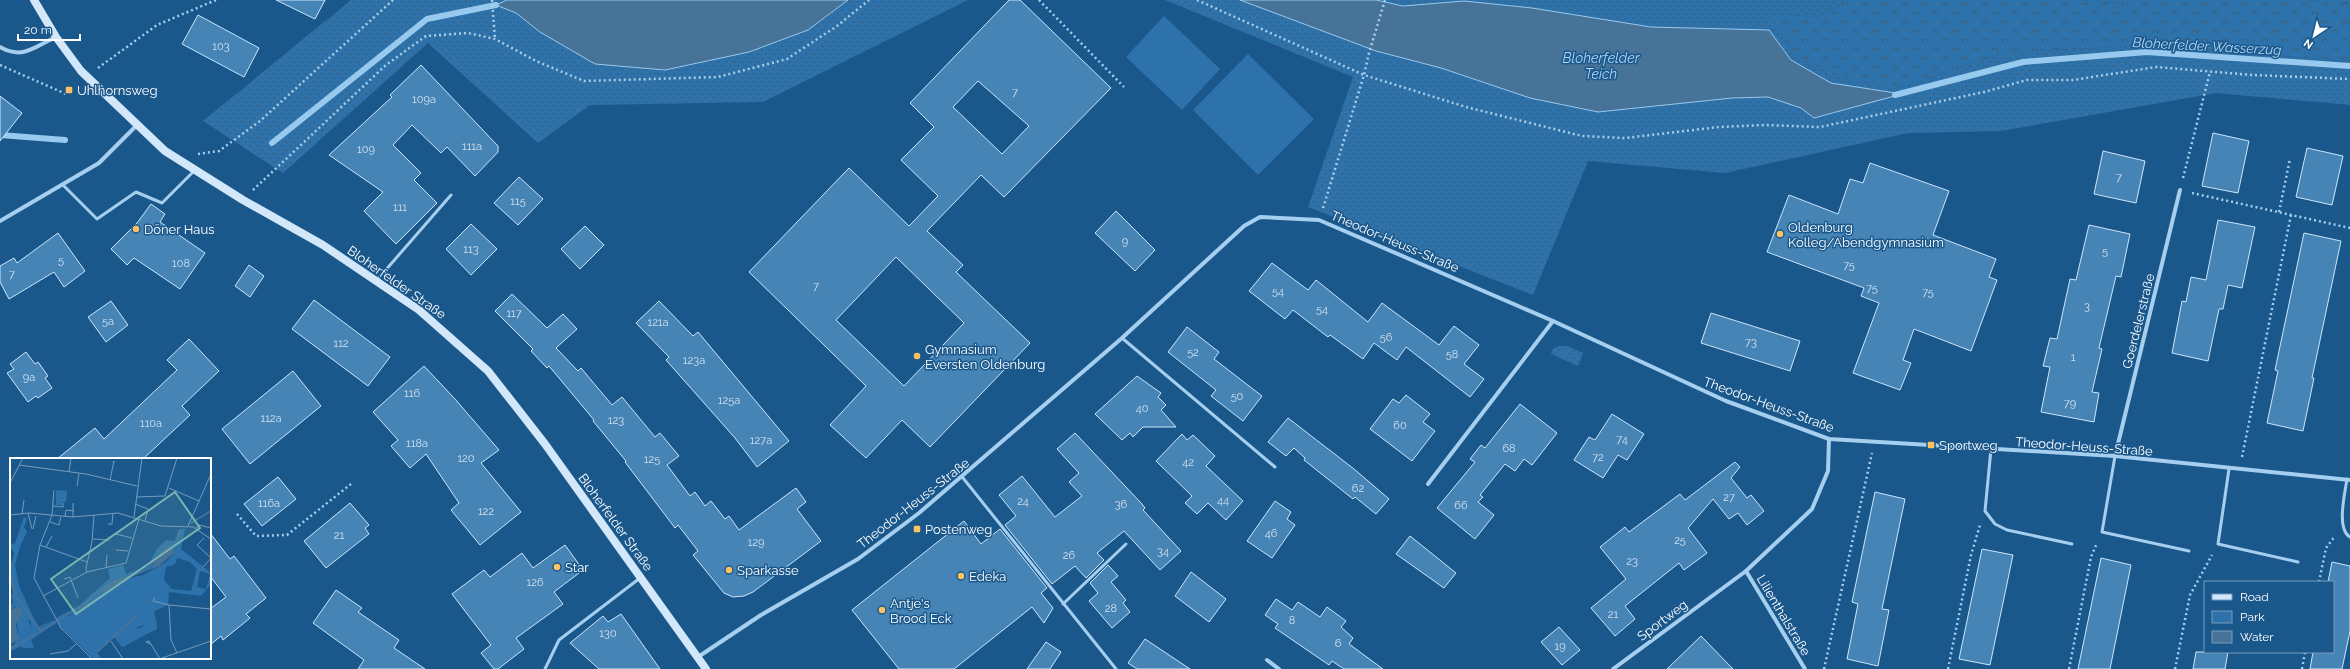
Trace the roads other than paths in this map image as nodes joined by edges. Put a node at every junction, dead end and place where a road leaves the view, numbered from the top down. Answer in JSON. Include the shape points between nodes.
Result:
{"nodes":[{"id":1,"x":34,"y":0,"type":"edge"},
{"id":2,"x":56,"y":37,"type":"junction"},
{"id":3,"x":0,"y":47,"type":"edge"},
{"id":4,"x":136,"y":126,"type":"junction"},
{"id":5,"x":195,"y":170,"type":"junction"},
{"id":6,"x":62,"y":184,"type":"junction"},
{"id":7,"x":2180,"y":190,"type":"road end"},
{"id":8,"x":451,"y":195,"type":"dead end"},
{"id":9,"x":0,"y":221,"type":"edge"},
{"id":10,"x":376,"y":281,"type":"junction"},
{"id":11,"x":1553,"y":321,"type":"junction"},
{"id":12,"x":1122,"y":338,"type":"junction"},
{"id":13,"x":1829,"y":439,"type":"junction"},
{"id":14,"x":1991,"y":449,"type":"junction"},
{"id":15,"x":2115,"y":456,"type":"junction"},
{"id":16,"x":1275,"y":468,"type":"dead end"},
{"id":17,"x":2230,"y":468,"type":"junction"},
{"id":18,"x":962,"y":478,"type":"junction"},
{"id":19,"x":2349,"y":479,"type":"edge"},
{"id":20,"x":1428,"y":484,"type":"dead end"},
{"id":21,"x":2350,"y":537,"type":"edge"},
{"id":22,"x":1126,"y":544,"type":"dead end"},
{"id":23,"x":2072,"y":544,"type":"dead end"},
{"id":24,"x":2189,"y":552,"type":"dead end"},
{"id":25,"x":2298,"y":562,"type":"dead end"},
{"id":26,"x":1746,"y":570,"type":"junction"},
{"id":27,"x":642,"y":577,"type":"junction"},
{"id":28,"x":1064,"y":604,"type":"junction"},
{"id":29,"x":698,"y":657,"type":"junction"},
{"id":30,"x":1266,"y":660,"type":"dead end"},
{"id":31,"x":546,"y":669,"type":"edge"},
{"id":32,"x":706,"y":669,"type":"edge"},
{"id":33,"x":1116,"y":669,"type":"edge"},
{"id":34,"x":1279,"y":669,"type":"edge"},
{"id":35,"x":1613,"y":669,"type":"edge"},
{"id":36,"x":1805,"y":669,"type":"edge"}],
"edges":[{"from":1,"to":2,"type":"street","name":"Bloherfelder Straße"},
{"from":2,"to":3,"type":"street","via":[[20,54]]},
{"from":2,"to":4,"type":"street","name":"Bloherfelder Straße","via":[[86,76]]},
{"from":4,"to":5,"type":"street","name":"Bloherfelder Straße","via":[[165,151]]},
{"from":4,"to":6,"type":"street","via":[[99,163]]},
{"from":5,"to":6,"type":"lane","via":[[162,203],[136,192],[97,219]]},
{"from":5,"to":10,"type":"street","name":"Bloherfelder Straße","via":[[323,245]]},
{"from":6,"to":9,"type":"street"},
{"from":7,"to":15,"type":"street","name":"Goerdelerstraße"},
{"from":8,"to":10,"type":"lane"},
{"from":10,"to":27,"type":"street","name":"Bloherfelder Straße","via":[[420,310],[488,371]]},
{"from":11,"to":12,"type":"street","name":"Theodor-Heuss-Straße","via":[[1319,220],[1260,217],[1244,226]]},
{"from":11,"to":13,"type":"street","name":"Theodor-Heuss-Straße","via":[[1726,401]]},
{"from":11,"to":20,"type":"street"},
{"from":12,"to":16,"type":"lane"},
{"from":12,"to":18,"type":"street","name":"Theodor-Heuss-Straße"},
{"from":13,"to":14,"type":"street","name":"Theodor-Heuss-Straße"},
{"from":13,"to":26,"type":"street","name":"Sportweg","via":[[1828,471],[1812,509]]},
{"from":14,"to":15,"type":"street","name":"Theodor-Heuss-Straße"},
{"from":14,"to":23,"type":"lane","via":[[1985,511],[1995,524],[2007,530]]},
{"from":15,"to":17,"type":"street","name":"Theodor-Heuss-Straße"},
{"from":15,"to":24,"type":"lane","via":[[2102,532]]},
{"from":17,"to":19,"type":"street","name":"Theodor-Heuss-Straße"},
{"from":17,"to":25,"type":"lane","via":[[2218,544]]},
{"from":18,"to":28,"type":"lane"},
{"from":18,"to":29,"type":"street","name":"Theodor-Heuss-Straße","via":[[858,560],[760,615]]},
{"from":19,"to":21,"type":"lane","via":[[2342,526]]},
{"from":22,"to":28,"type":"lane"},
{"from":26,"to":35,"type":"street","name":"Sportweg"},
{"from":26,"to":36,"type":"street","name":"Lilienthalstraße"},
{"from":27,"to":29,"type":"street","name":"Bloherfelder Straße"},
{"from":27,"to":31,"type":"lane","via":[[559,640]]},
{"from":28,"to":33,"type":"lane"},
{"from":29,"to":32,"type":"street","name":"Bloherfelder Straße"},
{"from":30,"to":34,"type":"street"}]}
